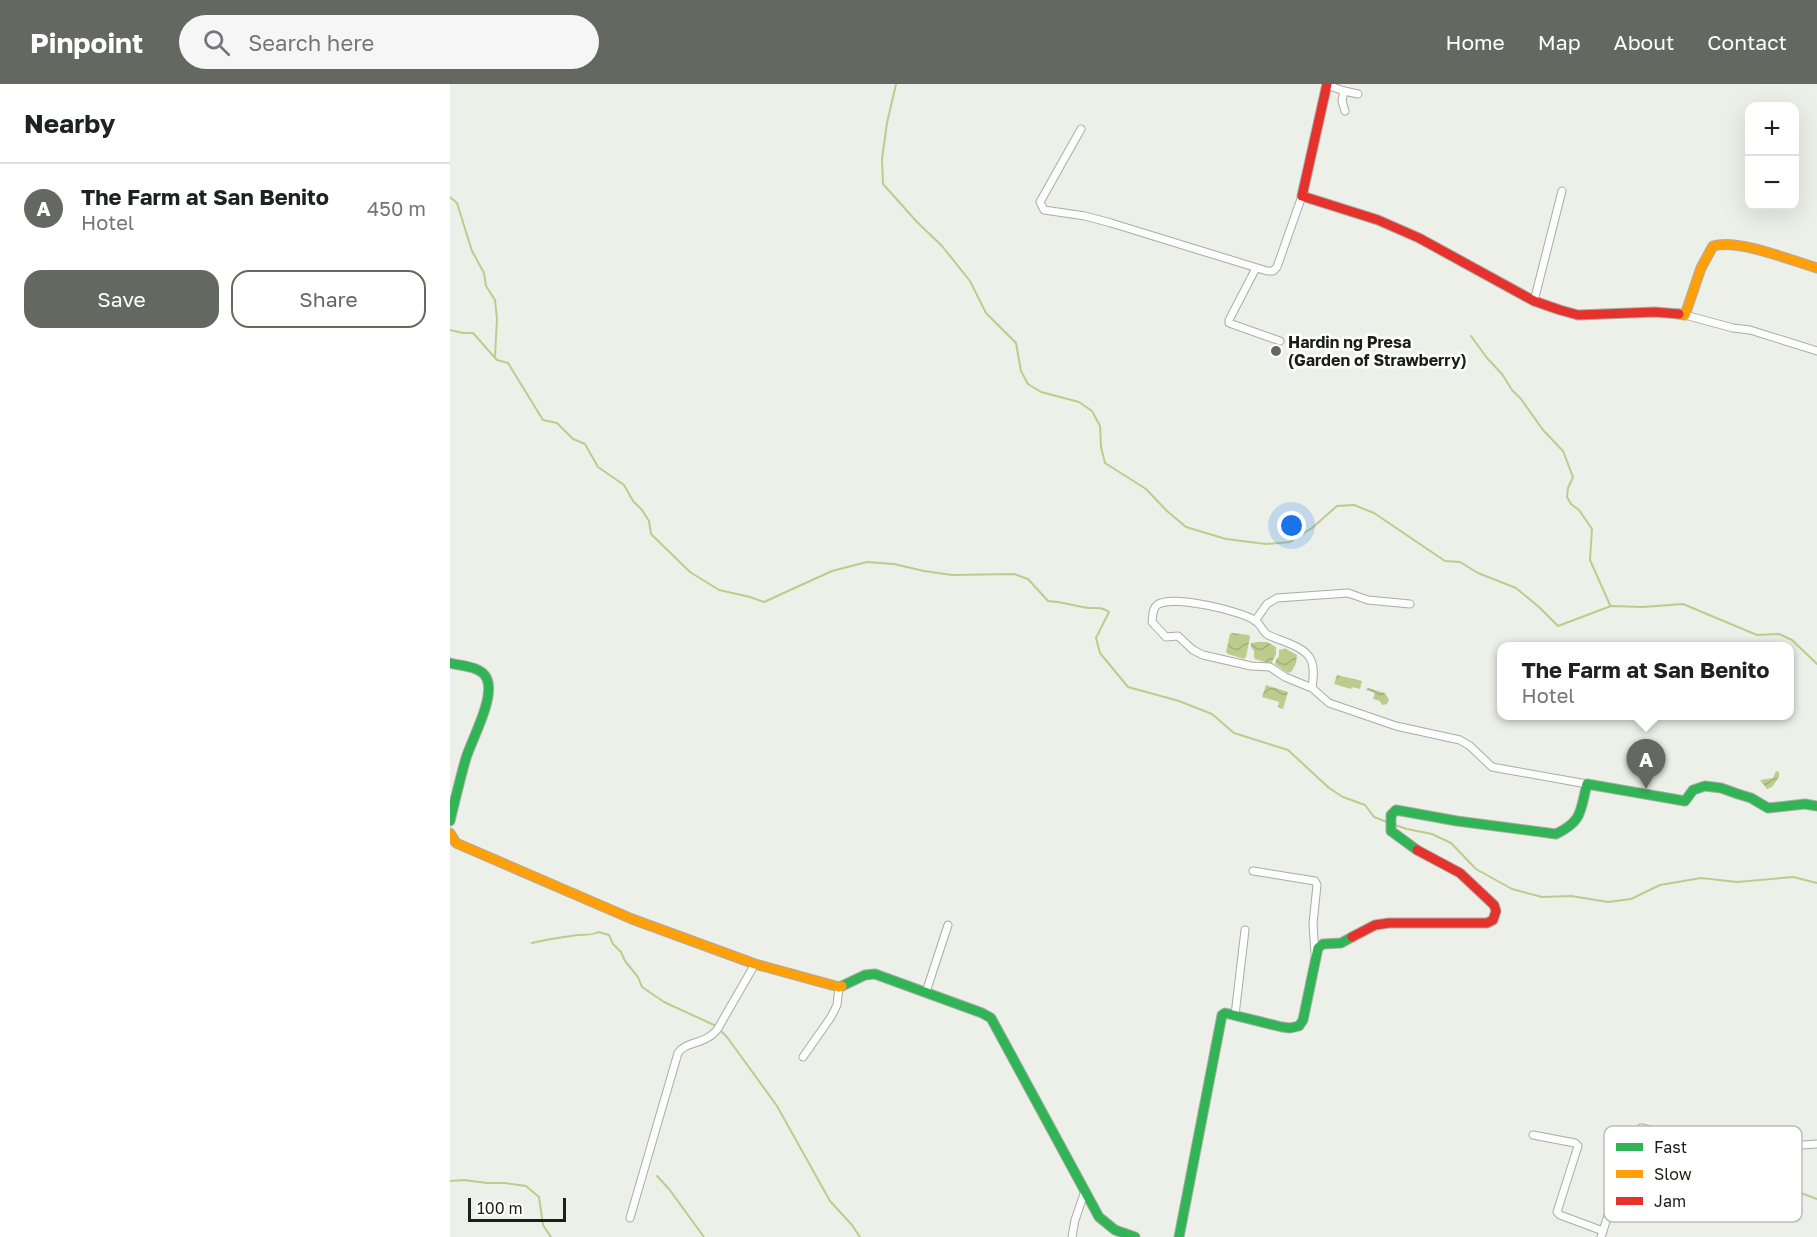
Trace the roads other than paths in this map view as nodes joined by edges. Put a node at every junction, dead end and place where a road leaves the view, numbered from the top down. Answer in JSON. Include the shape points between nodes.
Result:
{"nodes":[{"id":1,"x":1327,"y":85,"type":"edge"},
{"id":2,"x":1344,"y":91,"type":"junction"},
{"id":3,"x":1358,"y":94,"type":"dead end"},
{"id":4,"x":1344,"y":111,"type":"dead end"},
{"id":5,"x":1081,"y":129,"type":"dead end"},
{"id":6,"x":1562,"y":191,"type":"dead end"},
{"id":7,"x":1302,"y":195,"type":"junction"},
{"id":8,"x":1256,"y":268,"type":"junction"},
{"id":9,"x":1817,"y":268,"type":"edge"},
{"id":10,"x":1534,"y":301,"type":"junction"},
{"id":11,"x":1685,"y":315,"type":"junction"},
{"id":12,"x":1280,"y":341,"type":"dead end"},
{"id":13,"x":1817,"y":351,"type":"edge"},
{"id":14,"x":1410,"y":604,"type":"dead end"},
{"id":15,"x":1255,"y":621,"type":"junction"},
{"id":16,"x":450,"y":663,"type":"edge"},
{"id":17,"x":1312,"y":688,"type":"junction"},
{"id":18,"x":1587,"y":784,"type":"junction"},
{"id":19,"x":1817,"y":806,"type":"edge"},
{"id":20,"x":450,"y":821,"type":"edge"},
{"id":21,"x":450,"y":833,"type":"edge"},
{"id":22,"x":1253,"y":871,"type":"dead end"},
{"id":23,"x":948,"y":925,"type":"dead end"},
{"id":24,"x":1245,"y":930,"type":"dead end"},
{"id":25,"x":1316,"y":957,"type":"junction"},
{"id":26,"x":755,"y":964,"type":"junction"},
{"id":27,"x":839,"y":987,"type":"junction"},
{"id":28,"x":926,"y":992,"type":"junction"},
{"id":29,"x":1235,"y":1015,"type":"junction"},
{"id":30,"x":803,"y":1057,"type":"dead end"},
{"id":31,"x":1533,"y":1136,"type":"dead end"},
{"id":32,"x":1817,"y":1144,"type":"edge"},
{"id":33,"x":1802,"y":1145,"type":"edge"},
{"id":34,"x":1085,"y":1191,"type":"junction"},
{"id":35,"x":630,"y":1218,"type":"dead end"},
{"id":36,"x":1602,"y":1234,"type":"edge"},
{"id":37,"x":1072,"y":1237,"type":"edge"},
{"id":38,"x":1135,"y":1237,"type":"edge"},
{"id":39,"x":1179,"y":1237,"type":"edge"}],
"edges":[{"from":1,"to":2,"type":"street"},
{"from":1,"to":7,"type":"street"},
{"from":2,"to":3,"type":"street"},
{"from":2,"to":4,"type":"street"},
{"from":5,"to":8,"type":"street","via":[[1040,202],[1044,210],[1111,223]]},
{"from":6,"to":10,"type":"street"},
{"from":7,"to":8,"type":"street","via":[[1277,267],[1273,271]]},
{"from":7,"to":10,"type":"street","via":[[1419,237]]},
{"from":8,"to":12,"type":"street","via":[[1229,323]]},
{"from":9,"to":11,"type":"street","via":[[1756,250],[1715,244],[1707,254]]},
{"from":10,"to":11,"type":"street","via":[[1578,315]]},
{"from":11,"to":13,"type":"street"},
{"from":14,"to":15,"type":"street","via":[[1368,600],[1348,593],[1277,598],[1267,604]]},
{"from":15,"to":17,"type":"street","via":[[1267,634],[1289,642],[1311,658]]},
{"from":15,"to":17,"type":"street","via":[[1202,603],[1169,601],[1154,609],[1152,622],[1166,637],[1178,636],[1203,655],[1270,667]]},
{"from":16,"to":20,"type":"street","via":[[482,672],[488,682]]},
{"from":17,"to":18,"type":"street","via":[[1329,703],[1396,726],[1460,740],[1492,766]]},
{"from":18,"to":19,"type":"street","via":[[1685,801],[1693,790],[1707,785],[1751,798],[1768,808],[1803,803]]},
{"from":18,"to":25,"type":"street","via":[[1579,816],[1570,827],[1556,834],[1396,810],[1390,816],[1391,831],[1414,849],[1460,873],[1494,905],[1493,920],[1413,921],[1375,926],[1341,943],[1323,944]]},
{"from":21,"to":26,"type":"street","via":[[456,843],[632,920]]},
{"from":22,"to":25,"type":"street","via":[[1315,880]]},
{"from":23,"to":28,"type":"street"},
{"from":24,"to":29,"type":"street"},
{"from":25,"to":29,"type":"street","via":[[1300,1025],[1283,1027]]},
{"from":26,"to":27,"type":"street"},
{"from":26,"to":35,"type":"street","via":[[717,1030],[701,1042],[683,1046],[678,1053]]},
{"from":27,"to":28,"type":"street","via":[[875,974]]},
{"from":27,"to":30,"type":"street","via":[[831,1017]]},
{"from":28,"to":34,"type":"street","via":[[991,1018]]},
{"from":29,"to":39,"type":"street","via":[[1222,1015]]},
{"from":31,"to":36,"type":"street","via":[[1578,1146],[1557,1212]]},
{"from":32,"to":33,"type":"street"},
{"from":34,"to":37,"type":"street"},
{"from":34,"to":38,"type":"street","via":[[1107,1227]]}]}
